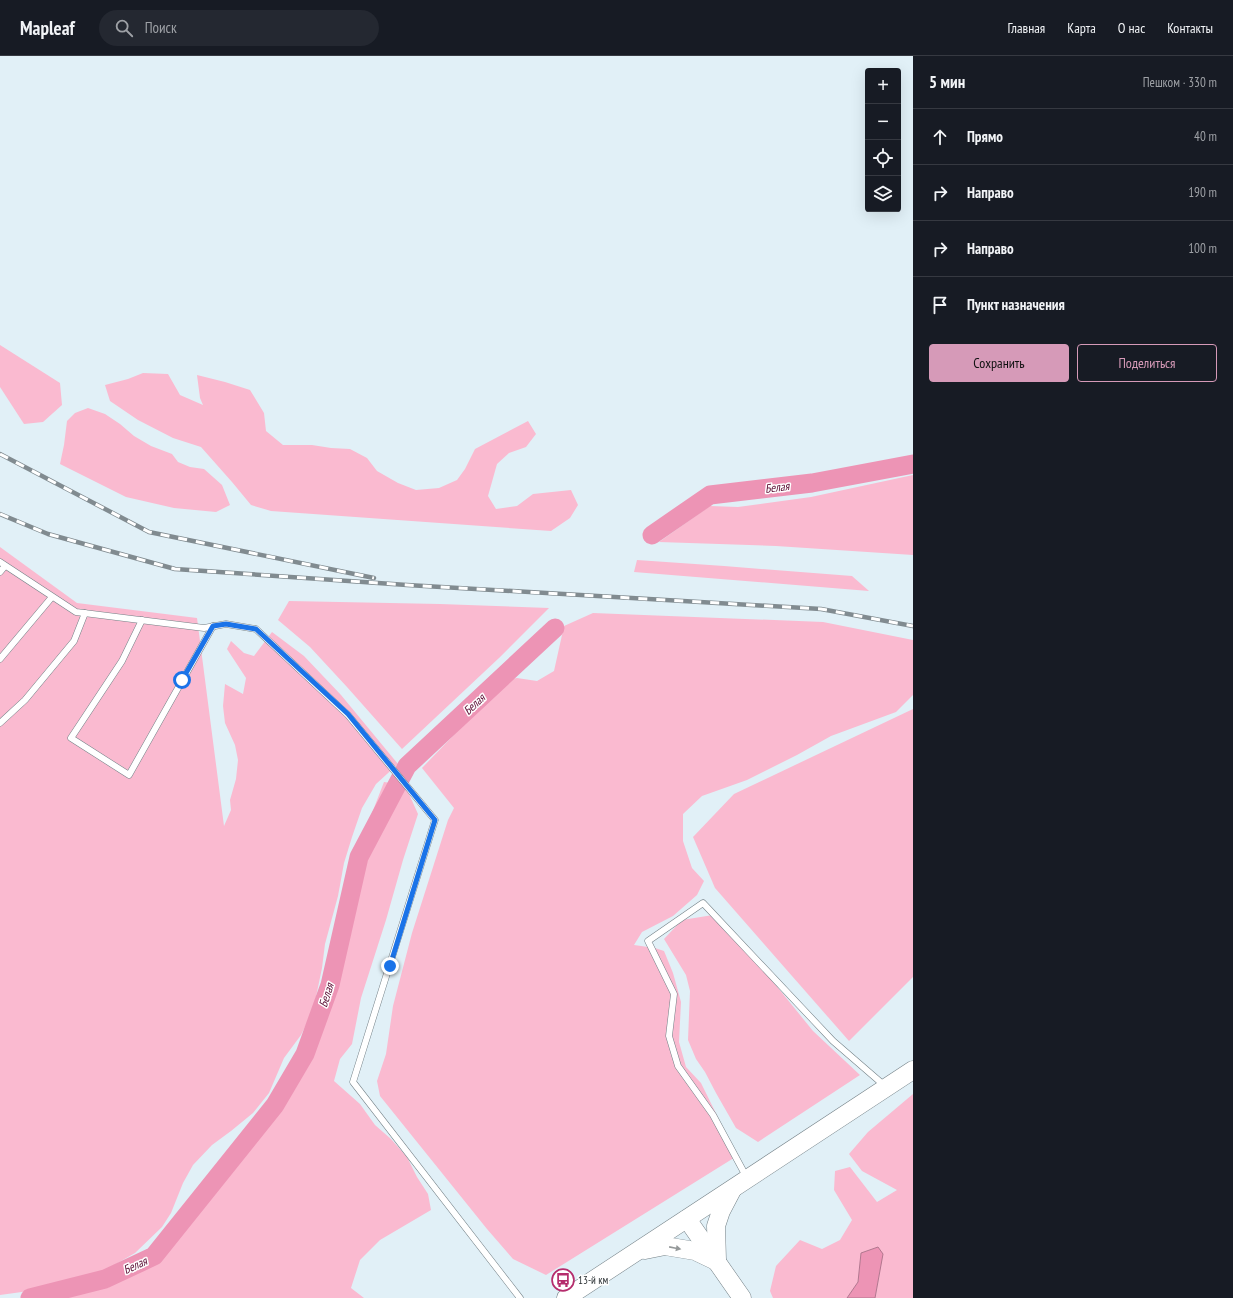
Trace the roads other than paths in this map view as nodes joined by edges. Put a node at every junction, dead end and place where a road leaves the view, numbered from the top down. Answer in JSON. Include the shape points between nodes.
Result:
{"nodes":[{"id":1,"x":3,"y":564,"type":"edge"},
{"id":2,"x":0,"y":572,"type":"edge"},
{"id":3,"x":52,"y":597,"type":"junction"},
{"id":4,"x":85,"y":613,"type":"junction"},
{"id":5,"x":142,"y":620,"type":"junction"},
{"id":6,"x":213,"y":626,"type":"junction"},
{"id":7,"x":0,"y":659,"type":"edge"},
{"id":8,"x":0,"y":723,"type":"edge"},
{"id":9,"x":913,"y":1070,"type":"edge"},
{"id":10,"x":887,"y":1088,"type":"junction"},
{"id":11,"x":740,"y":1184,"type":"junction"},
{"id":12,"x":687,"y":1219,"type":"junction"},
{"id":13,"x":637,"y":1251,"type":"junction"},
{"id":14,"x":717,"y":1261,"type":"junction"},
{"id":15,"x":520,"y":1298,"type":"edge"},
{"id":16,"x":566,"y":1298,"type":"edge"},
{"id":17,"x":742,"y":1298,"type":"edge"}],
"edges":[{"from":1,"to":2,"type":"lane"},
{"from":1,"to":3,"type":"lane"},
{"from":3,"to":4,"type":"lane","via":[[76,612]]},
{"from":3,"to":7,"type":"lane"},
{"from":4,"to":5,"type":"lane"},
{"from":4,"to":8,"type":"lane","via":[[74,641],[25,700]]},
{"from":5,"to":6,"type":"lane","via":[[204,628]]},
{"from":5,"to":6,"type":"lane","via":[[122,661],[71,738],[129,775]]},
{"from":6,"to":15,"type":"lane","via":[[226,624],[256,629],[348,714],[435,820],[353,1082]]},
{"from":9,"to":10,"type":"main road"},
{"from":10,"to":11,"type":"main road"},
{"from":10,"to":11,"type":"lane","via":[[834,1041],[703,903],[648,941],[674,994],[669,1036],[678,1066],[713,1115]]},
{"from":11,"to":12,"type":"main road"},
{"from":11,"to":14,"type":"main road","via":[[721,1211],[716,1226]]},
{"from":12,"to":13,"type":"main road"},
{"from":12,"to":14,"type":"main road"},
{"from":13,"to":14,"type":"main road","one_way":true,"via":[[665,1246],[695,1251]]},
{"from":13,"to":16,"type":"main road"},
{"from":14,"to":17,"type":"main road"}]}
